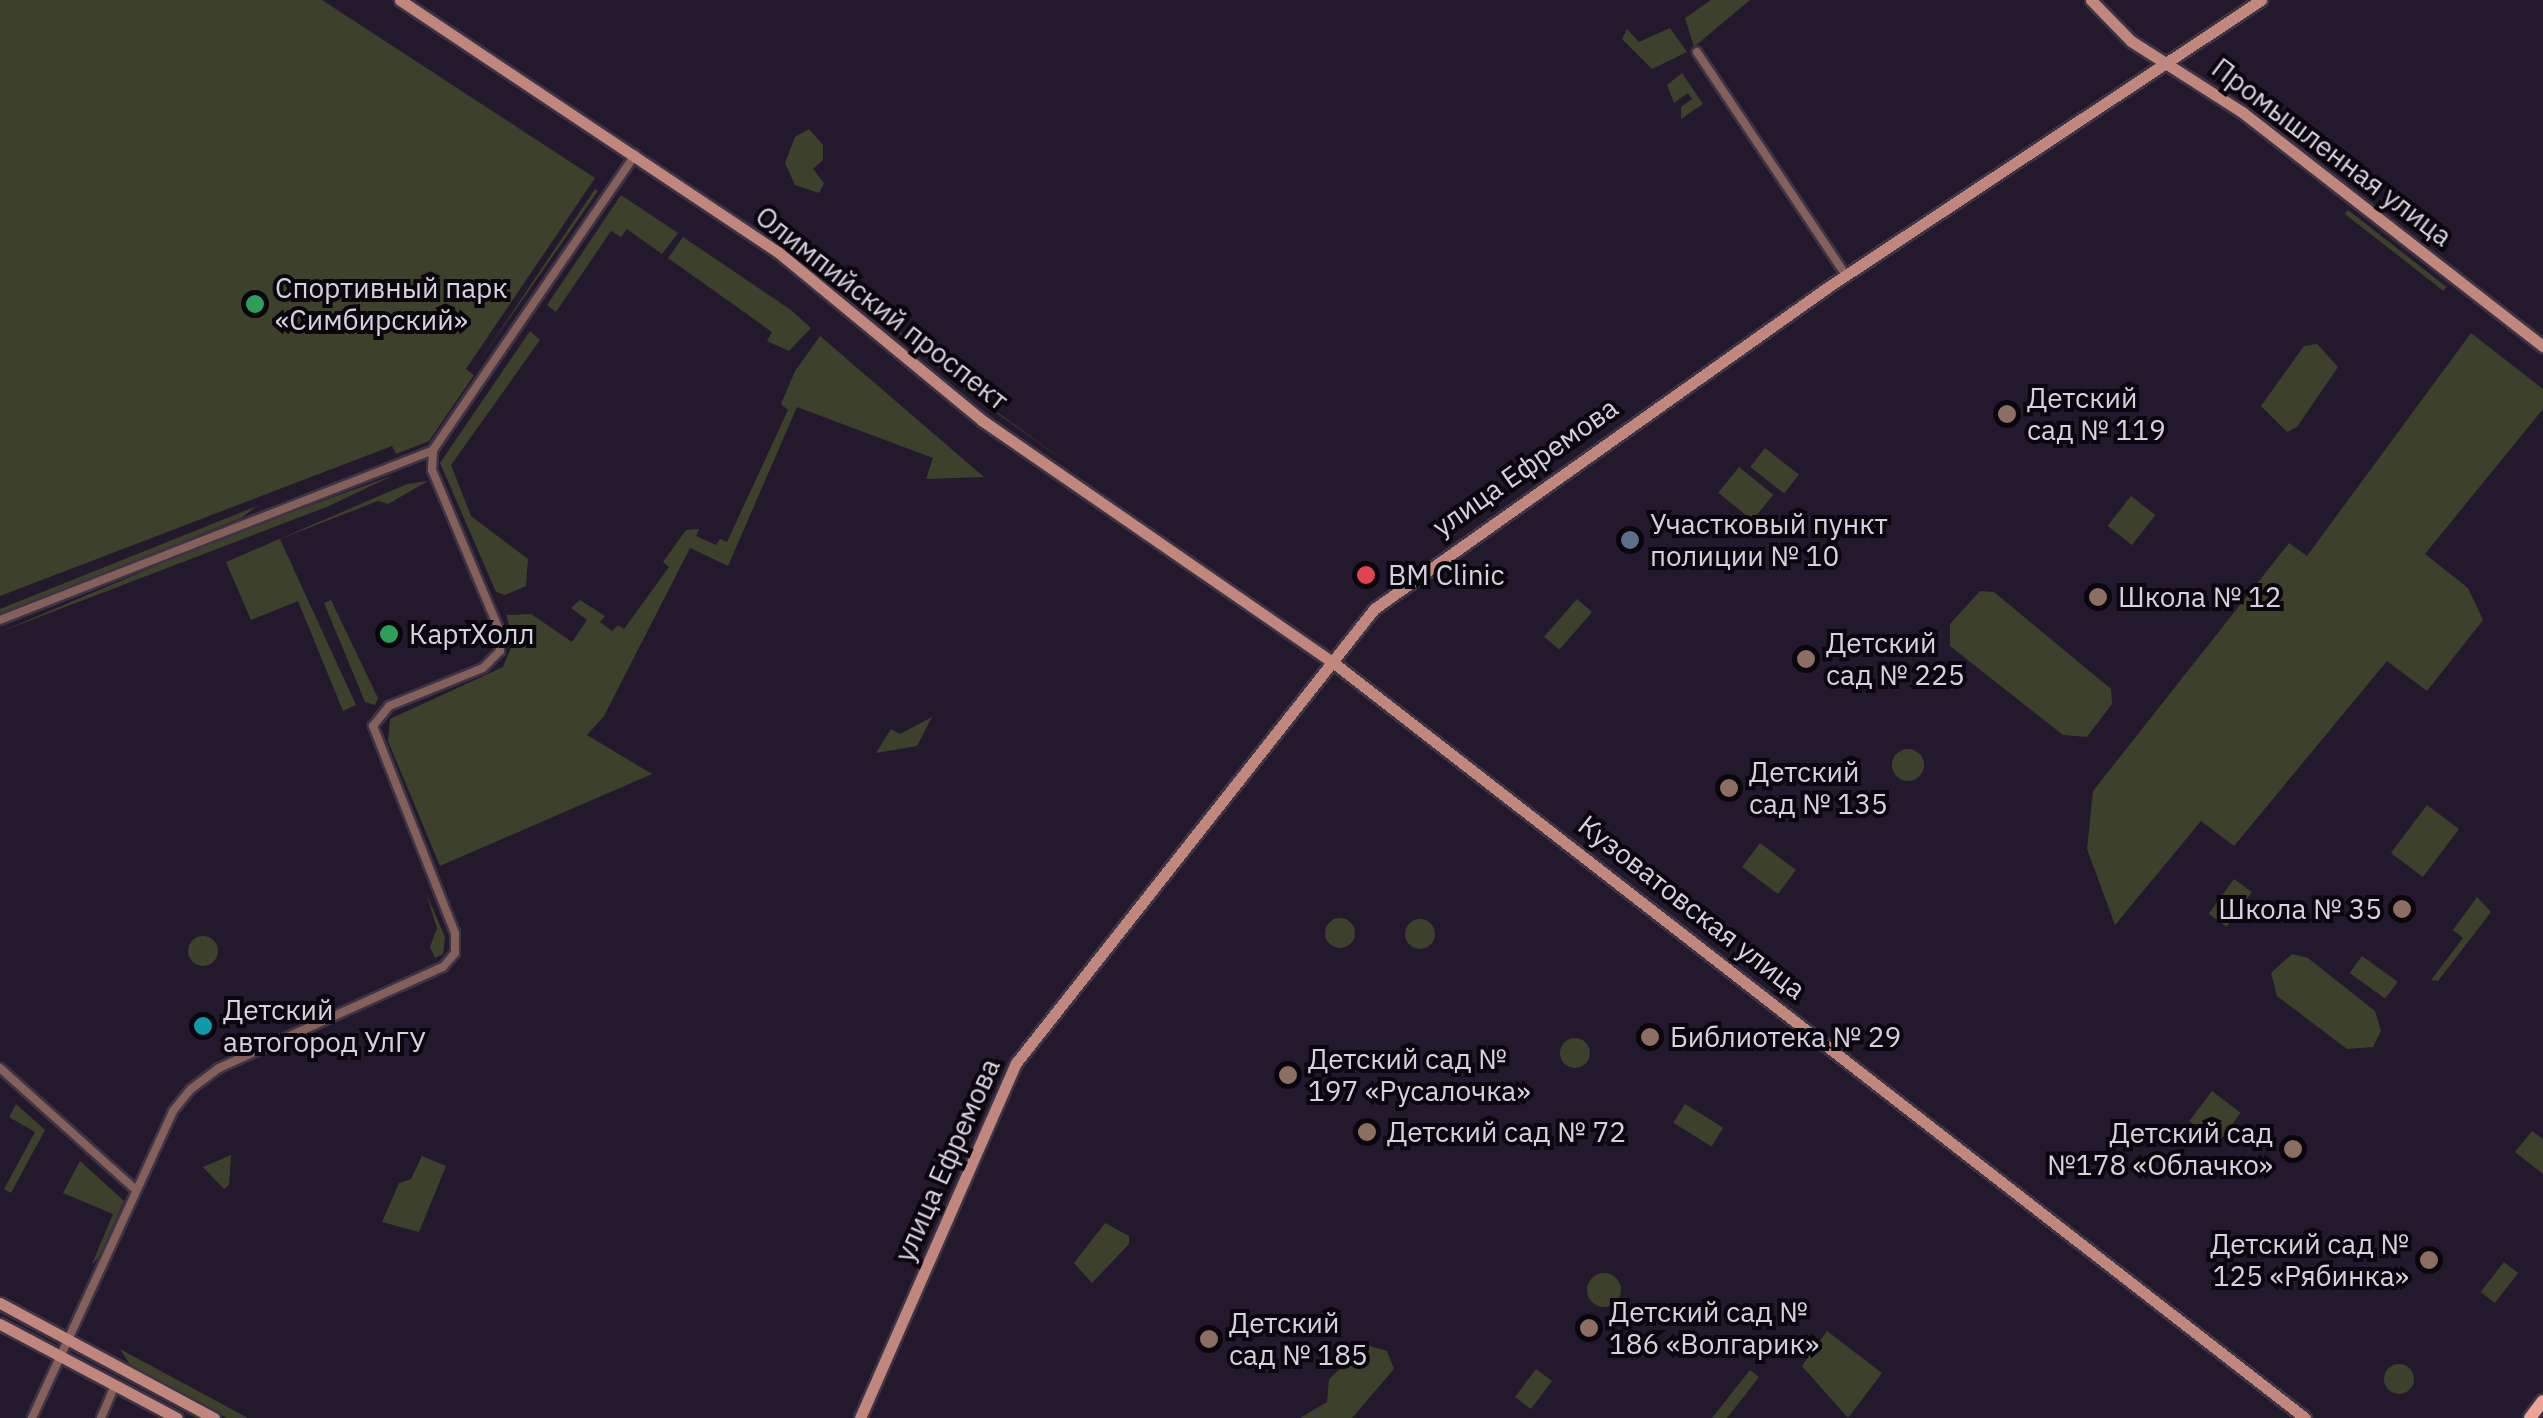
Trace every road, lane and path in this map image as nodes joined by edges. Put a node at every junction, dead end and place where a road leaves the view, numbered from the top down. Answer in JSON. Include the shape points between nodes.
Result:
{"nodes":[{"id":1,"x":400,"y":0,"type":"edge"},
{"id":2,"x":2091,"y":0,"type":"edge"},
{"id":3,"x":2261,"y":0,"type":"edge"},
{"id":4,"x":1697,"y":52,"type":"dead end"},
{"id":5,"x":2166,"y":62,"type":"junction"},
{"id":6,"x":634,"y":155,"type":"junction"},
{"id":7,"x":1846,"y":275,"type":"junction"},
{"id":8,"x":2543,"y":346,"type":"edge"},
{"id":9,"x":433,"y":450,"type":"junction"},
{"id":10,"x":0,"y":620,"type":"edge"},
{"id":11,"x":1330,"y":660,"type":"junction"},
{"id":12,"x":0,"y":1068,"type":"edge"},
{"id":13,"x":136,"y":1190,"type":"junction"},
{"id":14,"x":0,"y":1302,"type":"edge"},
{"id":15,"x":0,"y":1324,"type":"edge"},
{"id":16,"x":69,"y":1340,"type":"junction"},
{"id":17,"x":60,"y":1356,"type":"junction"},
{"id":18,"x":115,"y":1385,"type":"junction"},
{"id":19,"x":2543,"y":1401,"type":"edge"},
{"id":20,"x":32,"y":1418,"type":"edge"},
{"id":21,"x":101,"y":1418,"type":"edge"},
{"id":22,"x":177,"y":1418,"type":"edge"},
{"id":23,"x":214,"y":1418,"type":"edge"},
{"id":24,"x":860,"y":1418,"type":"edge"},
{"id":25,"x":2305,"y":1418,"type":"edge"},
{"id":26,"x":2530,"y":1418,"type":"edge"}],
"edges":[{"from":1,"to":6,"type":"street","name":"Олимпийский проспект"},
{"from":2,"to":5,"type":"street","name":"Промышленная улица","via":[[2131,41]]},
{"from":3,"to":5,"type":"street","name":"улица Ефремова"},
{"from":4,"to":7,"type":"street"},
{"from":5,"to":7,"type":"street","name":"улица Ефремова"},
{"from":5,"to":8,"type":"street","name":"Промышленная улица","via":[[2242,112]]},
{"from":6,"to":9,"type":"street"},
{"from":6,"to":11,"type":"street","name":"Олимпийский проспект","via":[[811,276],[1019,448]]},
{"from":7,"to":11,"type":"street","name":"улица Ефремова","via":[[1402,583]]},
{"from":9,"to":10,"type":"street"},
{"from":9,"to":13,"type":"street","via":[[432,470],[498,627],[500,651],[483,668],[389,706],[373,726],[455,933],[455,953],[442,967],[219,1068],[173,1111]]},
{"from":11,"to":24,"type":"street","name":"улица Ефремова","via":[[1016,1063]]},
{"from":11,"to":25,"type":"street","name":"Кузоватовская улица"},
{"from":12,"to":13,"type":"street"},
{"from":13,"to":16,"type":"street"},
{"from":14,"to":16,"type":"street"},
{"from":15,"to":17,"type":"street"},
{"from":16,"to":17,"type":"street"},
{"from":16,"to":23,"type":"street"},
{"from":17,"to":18,"type":"street"},
{"from":17,"to":20,"type":"street"},
{"from":18,"to":21,"type":"street"},
{"from":18,"to":22,"type":"street"},
{"from":19,"to":26,"type":"main road"}]}
